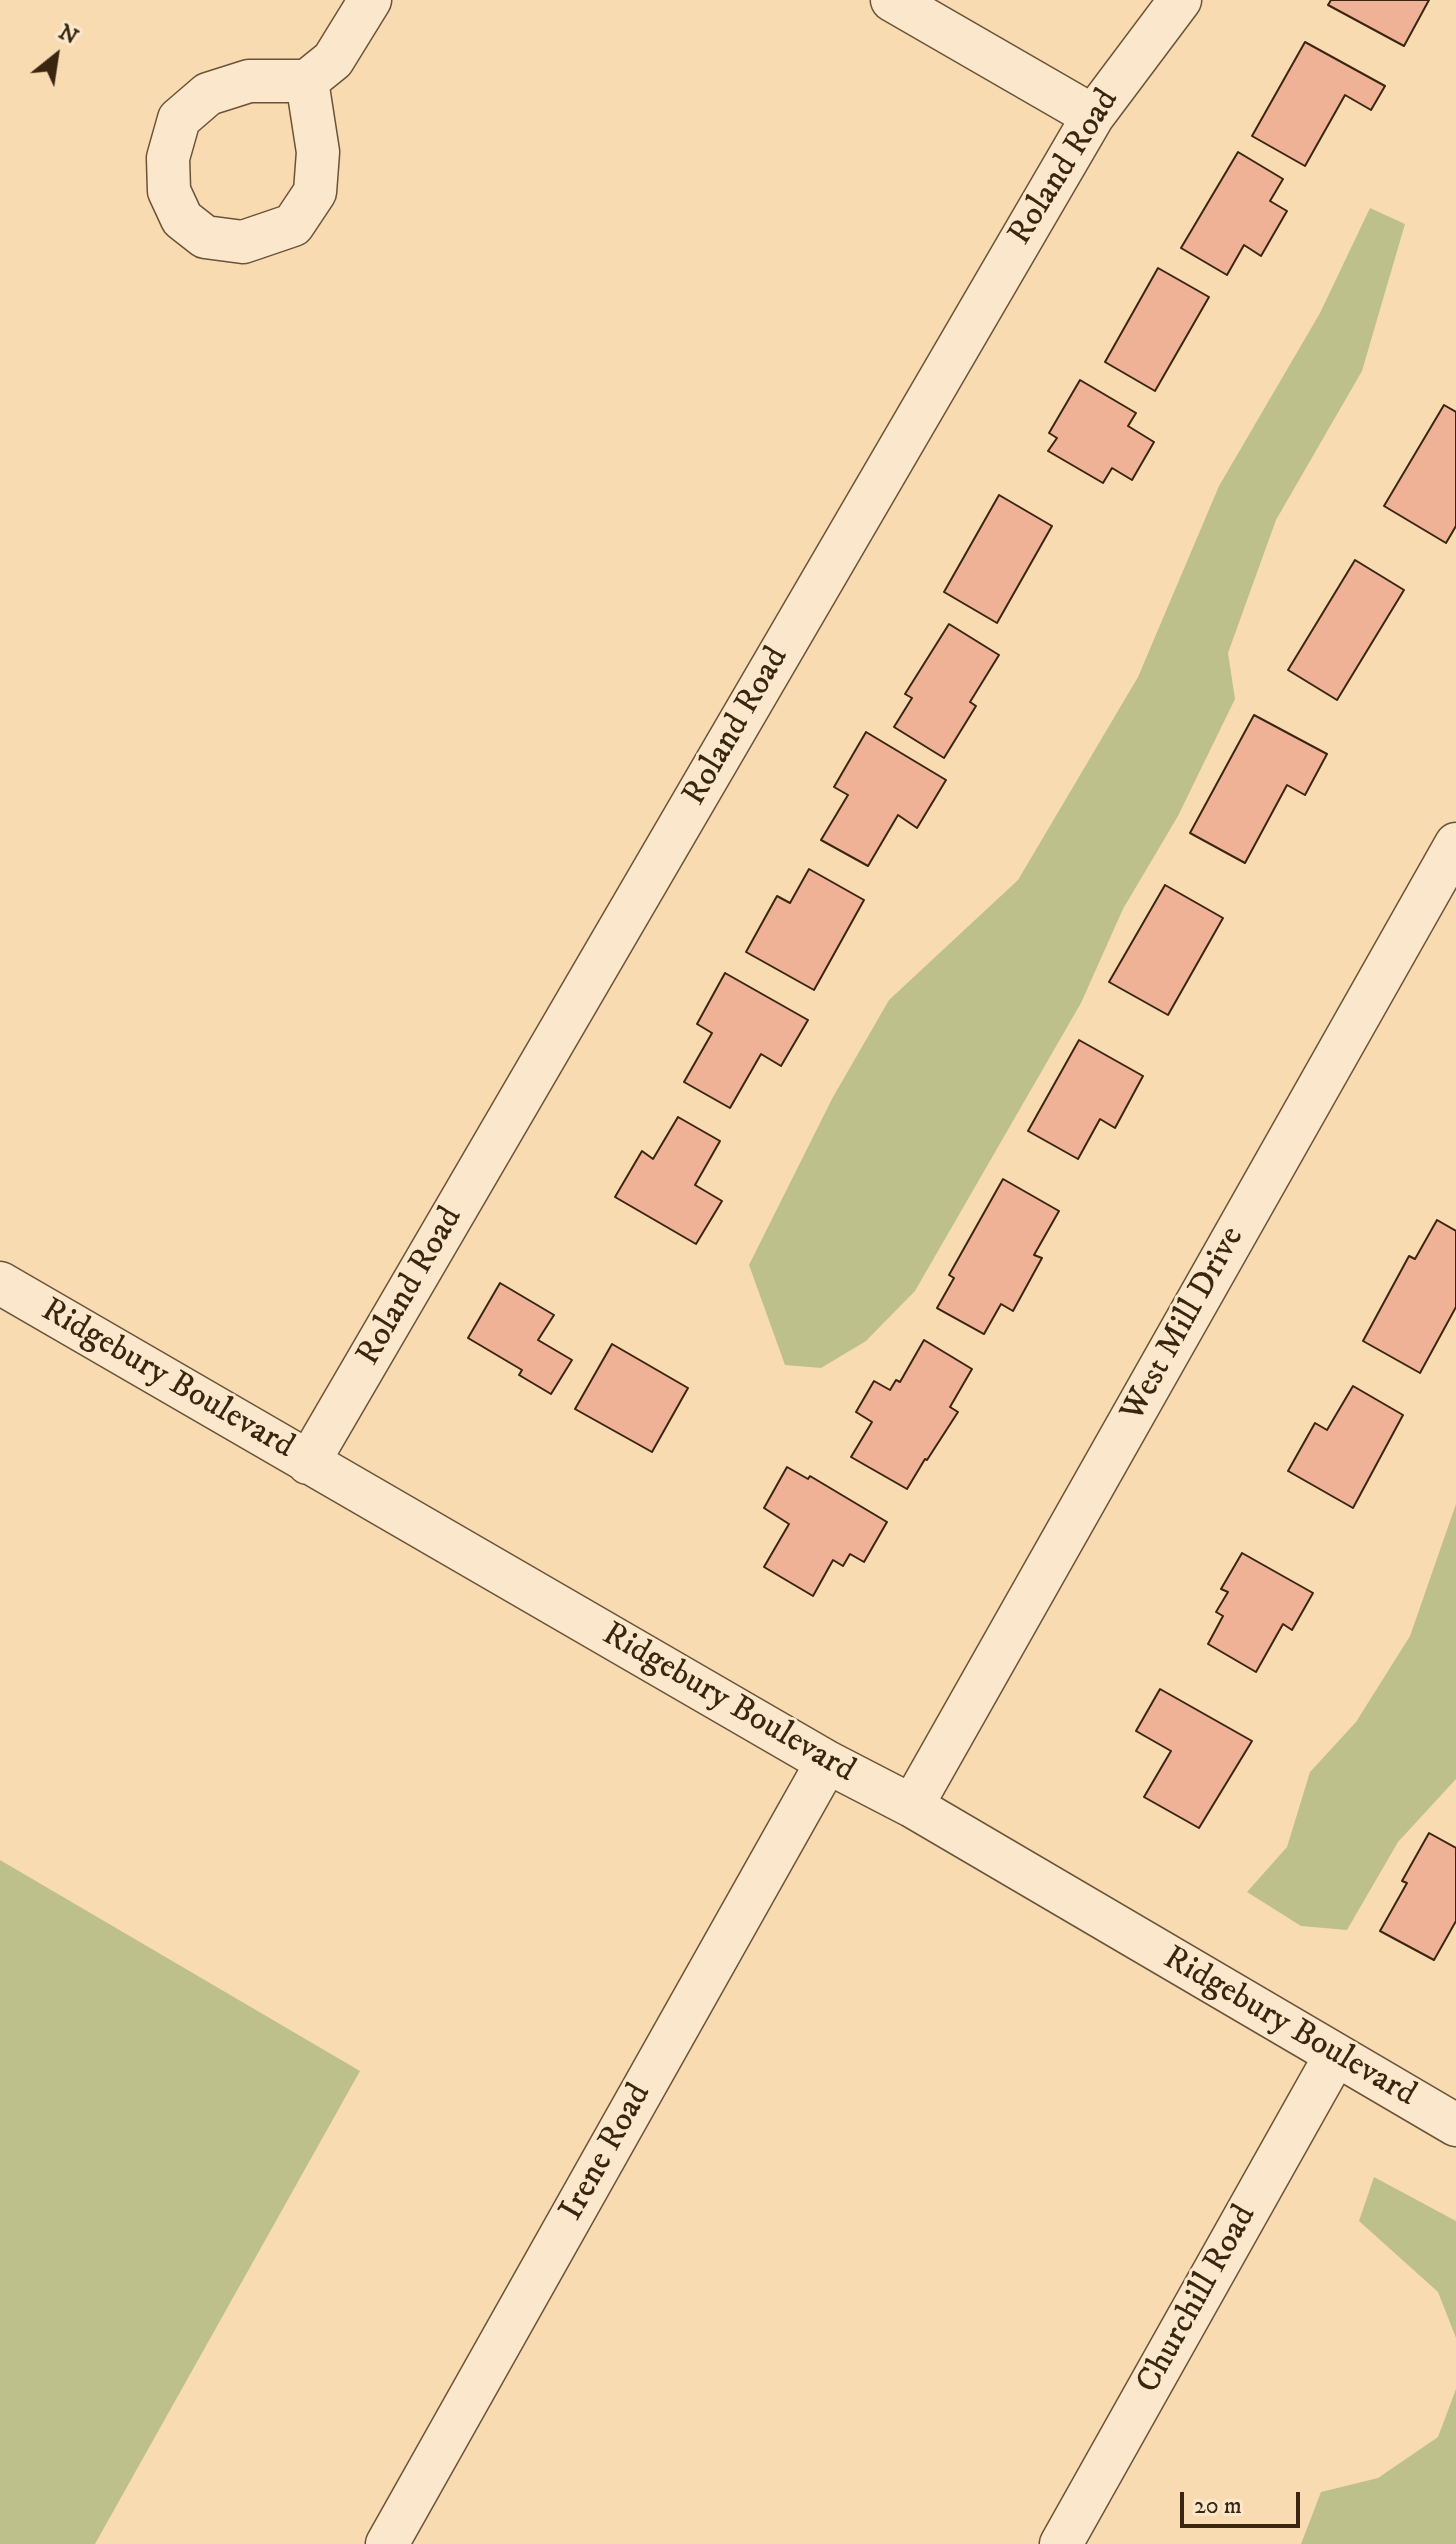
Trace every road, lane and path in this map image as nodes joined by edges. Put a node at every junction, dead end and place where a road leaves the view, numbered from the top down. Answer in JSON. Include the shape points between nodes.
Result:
{"nodes":[{"id":1,"x":370,"y":0,"type":"edge"},
{"id":2,"x":892,"y":0,"type":"edge"},
{"id":3,"x":1180,"y":0,"type":"edge"},
{"id":4,"x":307,"y":81,"type":"dead end"},
{"id":5,"x":1093,"y":116,"type":"junction"},
{"id":6,"x":1456,"y":844,"type":"edge"},
{"id":7,"x":0,"y":1283,"type":"edge"},
{"id":8,"x":308,"y":1463,"type":"junction"},
{"id":9,"x":827,"y":1762,"type":"junction"},
{"id":10,"x":912,"y":1806,"type":"junction"},
{"id":11,"x":1335,"y":2056,"type":"junction"},
{"id":12,"x":1456,"y":2125,"type":"edge"},
{"id":13,"x":387,"y":2544,"type":"edge"},
{"id":14,"x":1061,"y":2544,"type":"edge"}],
"edges":[{"from":1,"to":4,"type":"street","via":[[333,60]]},
{"from":2,"to":5,"type":"street"},
{"from":3,"to":5,"type":"street","name":"Roland Road"},
{"from":5,"to":8,"type":"street","name":"Roland Road"},
{"from":6,"to":10,"type":"street","name":"West Mill Drive"},
{"from":7,"to":8,"type":"street","name":"Ridgebury Boulevard"},
{"from":8,"to":9,"type":"street","name":"Ridgebury Boulevard"},
{"from":9,"to":10,"type":"street","name":"Ridgebury Boulevard"},
{"from":9,"to":13,"type":"street","name":"Irene Road"},
{"from":10,"to":11,"type":"street","name":"Ridgebury Boulevard"},
{"from":11,"to":12,"type":"street","name":"Ridgebury Boulevard"},
{"from":11,"to":14,"type":"street","name":"Churchill Road"}]}
